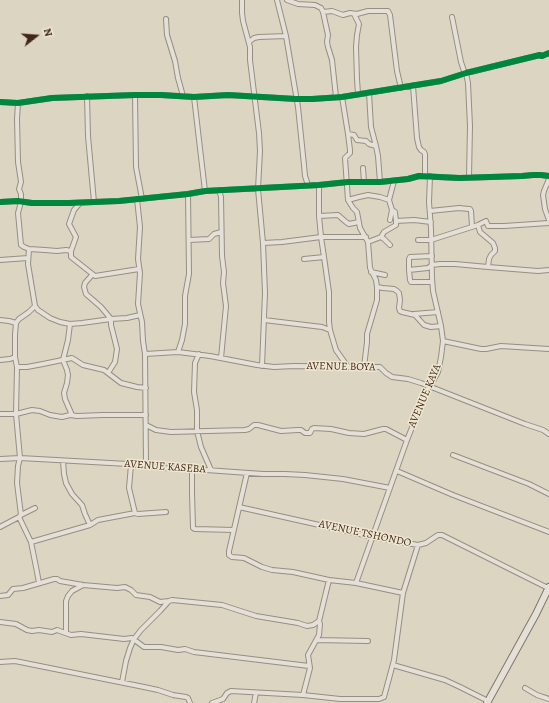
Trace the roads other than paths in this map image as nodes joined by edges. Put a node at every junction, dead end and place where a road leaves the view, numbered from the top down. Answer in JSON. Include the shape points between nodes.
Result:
{"nodes":[{"id":1,"x":242,"y":0,"type":"edge"},
{"id":2,"x":277,"y":0,"type":"edge"},
{"id":3,"x":287,"y":0,"type":"edge"},
{"id":4,"x":323,"y":12,"type":"junction"},
{"id":5,"x":354,"y":14,"type":"junction"},
{"id":6,"x":452,"y":17,"type":"dead end"},
{"id":7,"x":166,"y":19,"type":"dead end"},
{"id":8,"x":286,"y":36,"type":"junction"},
{"id":9,"x":249,"y":42,"type":"junction"},
{"id":10,"x":549,"y":53,"type":"edge"},
{"id":11,"x":466,"y":74,"type":"junction"},
{"id":12,"x":413,"y":86,"type":"junction"},
{"id":13,"x":401,"y":88,"type":"junction"},
{"id":14,"x":369,"y":93,"type":"junction"},
{"id":15,"x":358,"y":94,"type":"junction"},
{"id":16,"x":135,"y":95,"type":"junction"},
{"id":17,"x":87,"y":96,"type":"junction"},
{"id":18,"x":183,"y":96,"type":"junction"},
{"id":19,"x":194,"y":97,"type":"junction"},
{"id":20,"x":254,"y":97,"type":"junction"},
{"id":21,"x":336,"y":97,"type":"junction"},
{"id":22,"x":342,"y":97,"type":"junction"},
{"id":23,"x":296,"y":99,"type":"junction"},
{"id":24,"x":0,"y":102,"type":"edge"},
{"id":25,"x":18,"y":103,"type":"junction"},
{"id":26,"x":348,"y":134,"type":"junction"},
{"id":27,"x":376,"y":146,"type":"junction"},
{"id":28,"x":364,"y":168,"type":"dead end"},
{"id":29,"x":425,"y":176,"type":"junction"},
{"id":30,"x":430,"y":176,"type":"junction"},
{"id":31,"x":469,"y":177,"type":"junction"},
{"id":32,"x":549,"y":177,"type":"edge"},
{"id":33,"x":394,"y":181,"type":"junction"},
{"id":34,"x":348,"y":182,"type":"junction"},
{"id":35,"x":364,"y":182,"type":"junction"},
{"id":36,"x":380,"y":182,"type":"junction"},
{"id":37,"x":308,"y":185,"type":"junction"},
{"id":38,"x":319,"y":185,"type":"junction"},
{"id":39,"x":258,"y":189,"type":"junction"},
{"id":40,"x":219,"y":190,"type":"junction"},
{"id":41,"x":205,"y":191,"type":"junction"},
{"id":42,"x":188,"y":194,"type":"junction"},
{"id":43,"x":137,"y":199,"type":"junction"},
{"id":44,"x":142,"y":199,"type":"junction"},
{"id":45,"x":348,"y":200,"type":"junction"},
{"id":46,"x":389,"y":200,"type":"junction"},
{"id":47,"x":0,"y":202,"type":"edge"},
{"id":48,"x":21,"y":202,"type":"junction"},
{"id":49,"x":94,"y":202,"type":"junction"},
{"id":50,"x":69,"y":203,"type":"junction"},
{"id":51,"x":80,"y":203,"type":"junction"},
{"id":52,"x":74,"y":210,"type":"junction"},
{"id":53,"x":392,"y":210,"type":"junction"},
{"id":54,"x":430,"y":211,"type":"junction"},
{"id":55,"x":319,"y":216,"type":"junction"},
{"id":56,"x":390,"y":220,"type":"dead end"},
{"id":57,"x":396,"y":221,"type":"junction"},
{"id":58,"x":549,"y":221,"type":"edge"},
{"id":59,"x":359,"y":222,"type":"junction"},
{"id":60,"x":431,"y":222,"type":"junction"},
{"id":61,"x":478,"y":225,"type":"junction"},
{"id":62,"x":472,"y":226,"type":"junction"},
{"id":63,"x":222,"y":232,"type":"junction"},
{"id":64,"x":321,"y":237,"type":"junction"},
{"id":65,"x":366,"y":237,"type":"junction"},
{"id":66,"x":381,"y":237,"type":"junction"},
{"id":67,"x":188,"y":240,"type":"junction"},
{"id":68,"x":418,"y":240,"type":"dead end"},
{"id":69,"x":431,"y":240,"type":"junction"},
{"id":70,"x":368,"y":242,"type":"junction"},
{"id":71,"x":263,"y":243,"type":"junction"},
{"id":72,"x":390,"y":245,"type":"dead end"},
{"id":73,"x":29,"y":249,"type":"junction"},
{"id":74,"x":71,"y":251,"type":"junction"},
{"id":75,"x":324,"y":257,"type":"junction"},
{"id":76,"x":28,"y":258,"type":"junction"},
{"id":77,"x":304,"y":259,"type":"dead end"},
{"id":78,"x":0,"y":260,"type":"edge"},
{"id":79,"x":432,"y":260,"type":"junction"},
{"id":80,"x":488,"y":267,"type":"junction"},
{"id":81,"x":139,"y":269,"type":"junction"},
{"id":82,"x":409,"y":270,"type":"junction"},
{"id":83,"x":549,"y":270,"type":"edge"},
{"id":84,"x":371,"y":272,"type":"junction"},
{"id":85,"x":92,"y":274,"type":"junction"},
{"id":86,"x":385,"y":275,"type":"dead end"},
{"id":87,"x":432,"y":282,"type":"junction"},
{"id":88,"x":377,"y":287,"type":"junction"},
{"id":89,"x":35,"y":306,"type":"junction"},
{"id":90,"x":438,"y":312,"type":"junction"},
{"id":91,"x":413,"y":314,"type":"junction"},
{"id":92,"x":140,"y":315,"type":"junction"},
{"id":93,"x":111,"y":319,"type":"junction"},
{"id":94,"x":0,"y":320,"type":"edge"},
{"id":95,"x":264,"y":320,"type":"junction"},
{"id":96,"x":16,"y":323,"type":"junction"},
{"id":97,"x":70,"y":324,"type":"junction"},
{"id":98,"x":441,"y":326,"type":"junction"},
{"id":99,"x":330,"y":330,"type":"junction"},
{"id":100,"x":443,"y":341,"type":"junction"},
{"id":101,"x":549,"y":349,"type":"edge"},
{"id":102,"x":178,"y":352,"type":"junction"},
{"id":103,"x":145,"y":354,"type":"junction"},
{"id":104,"x":198,"y":354,"type":"junction"},
{"id":105,"x":15,"y":357,"type":"junction"},
{"id":106,"x":221,"y":358,"type":"junction"},
{"id":107,"x":0,"y":360,"type":"edge"},
{"id":108,"x":63,"y":360,"type":"junction"},
{"id":109,"x":262,"y":366,"type":"junction"},
{"id":110,"x":348,"y":366,"type":"junction"},
{"id":111,"x":17,"y":367,"type":"junction"},
{"id":112,"x":364,"y":367,"type":"junction"},
{"id":113,"x":108,"y":372,"type":"junction"},
{"id":114,"x":430,"y":386,"type":"junction"},
{"id":115,"x":146,"y":388,"type":"junction"},
{"id":116,"x":0,"y":414,"type":"edge"},
{"id":117,"x":16,"y":414,"type":"junction"},
{"id":118,"x":146,"y":415,"type":"junction"},
{"id":119,"x":72,"y":416,"type":"junction"},
{"id":120,"x":146,"y":425,"type":"junction"},
{"id":121,"x":197,"y":431,"type":"junction"},
{"id":122,"x":549,"y":434,"type":"edge"},
{"id":123,"x":407,"y":440,"type":"junction"},
{"id":124,"x":453,"y":455,"type":"dead end"},
{"id":125,"x":20,"y":458,"type":"junction"},
{"id":126,"x":0,"y":459,"type":"edge"},
{"id":127,"x":63,"y":461,"type":"junction"},
{"id":128,"x":131,"y":465,"type":"junction"},
{"id":129,"x":146,"y":465,"type":"junction"},
{"id":130,"x":192,"y":469,"type":"junction"},
{"id":131,"x":211,"y":470,"type":"junction"},
{"id":132,"x":396,"y":471,"type":"junction"},
{"id":133,"x":247,"y":473,"type":"junction"},
{"id":134,"x":390,"y":488,"type":"junction"},
{"id":135,"x":549,"y":494,"type":"edge"},
{"id":136,"x":239,"y":507,"type":"junction"},
{"id":137,"x":35,"y":508,"type":"dead end"},
{"id":138,"x":166,"y":512,"type":"dead end"},
{"id":139,"x":135,"y":513,"type":"junction"},
{"id":140,"x":20,"y":516,"type":"junction"},
{"id":141,"x":90,"y":525,"type":"junction"},
{"id":142,"x":0,"y":527,"type":"edge"},
{"id":143,"x":234,"y":530,"type":"junction"},
{"id":144,"x":549,"y":532,"type":"edge"},
{"id":145,"x":373,"y":537,"type":"junction"},
{"id":146,"x":31,"y":542,"type":"junction"},
{"id":147,"x":418,"y":545,"type":"junction"},
{"id":148,"x":329,"y":580,"type":"junction"},
{"id":149,"x":39,"y":583,"type":"junction"},
{"id":150,"x":356,"y":583,"type":"junction"},
{"id":151,"x":83,"y":585,"type":"junction"},
{"id":152,"x":549,"y":587,"type":"edge"},
{"id":153,"x":402,"y":592,"type":"junction"},
{"id":154,"x":0,"y":596,"type":"edge"},
{"id":155,"x":169,"y":601,"type":"junction"},
{"id":156,"x":319,"y":621,"type":"junction"},
{"id":157,"x":0,"y":622,"type":"edge"},
{"id":158,"x":66,"y":633,"type":"junction"},
{"id":159,"x":134,"y":639,"type":"junction"},
{"id":160,"x":316,"y":640,"type":"junction"},
{"id":161,"x":368,"y":641,"type":"dead end"},
{"id":162,"x":0,"y":662,"type":"edge"},
{"id":163,"x":393,"y":665,"type":"junction"},
{"id":164,"x":309,"y":666,"type":"junction"},
{"id":165,"x":122,"y":682,"type":"junction"},
{"id":166,"x":525,"y":688,"type":"dead end"},
{"id":167,"x":256,"y":693,"type":"junction"},
{"id":168,"x":304,"y":696,"type":"junction"},
{"id":169,"x":549,"y":699,"type":"edge"},
{"id":170,"x":488,"y":702,"type":"edge"},
{"id":171,"x":190,"y":703,"type":"edge"},
{"id":172,"x":212,"y":703,"type":"edge"},
{"id":173,"x":254,"y":703,"type":"edge"}],
"edges":[{"from":1,"to":9,"type":"street","via":[[243,21]]},
{"from":2,"to":8,"type":"street"},
{"from":3,"to":4,"type":"street","via":[[298,4],[315,5]]},
{"from":4,"to":5,"type":"street"},
{"from":4,"to":21,"type":"street"},
{"from":5,"to":13,"type":"street","via":[[388,11]]},
{"from":5,"to":15,"type":"street","via":[[359,24],[356,47]]},
{"from":6,"to":11,"type":"street"},
{"from":7,"to":18,"type":"street","via":[[167,35]]},
{"from":8,"to":9,"type":"street","via":[[259,37]]},
{"from":8,"to":23,"type":"street"},
{"from":9,"to":20,"type":"street"},
{"from":10,"to":11,"type":"street"},
{"from":11,"to":12,"type":"street"},
{"from":11,"to":31,"type":"street","via":[[470,126]]},
{"from":12,"to":13,"type":"street"},
{"from":12,"to":29,"type":"street","via":[[417,138],[420,150],[425,154]]},
{"from":13,"to":14,"type":"street"},
{"from":14,"to":15,"type":"street"},
{"from":14,"to":27,"type":"street","via":[[371,127]]},
{"from":15,"to":22,"type":"street"},
{"from":16,"to":17,"type":"street"},
{"from":16,"to":18,"type":"street"},
{"from":16,"to":44,"type":"street","via":[[136,167]]},
{"from":17,"to":25,"type":"street"},
{"from":17,"to":49,"type":"street"},
{"from":18,"to":19,"type":"street"},
{"from":19,"to":20,"type":"street"},
{"from":19,"to":41,"type":"street"},
{"from":20,"to":23,"type":"street"},
{"from":20,"to":39,"type":"street","via":[[260,151]]},
{"from":21,"to":22,"type":"street"},
{"from":21,"to":23,"type":"street"},
{"from":22,"to":26,"type":"street"},
{"from":23,"to":37,"type":"street"},
{"from":24,"to":25,"type":"street"},
{"from":25,"to":48,"type":"street"},
{"from":26,"to":27,"type":"street","via":[[354,135],[356,140],[366,140]]},
{"from":26,"to":34,"type":"street","via":[[350,152],[345,158]]},
{"from":27,"to":36,"type":"street"},
{"from":28,"to":35,"type":"street"},
{"from":29,"to":30,"type":"street"},
{"from":29,"to":33,"type":"street"},
{"from":30,"to":31,"type":"street"},
{"from":30,"to":54,"type":"street","name":"AVENUE KAYA"},
{"from":31,"to":32,"type":"street"},
{"from":32,"to":58,"type":"street","via":[[543,195]]},
{"from":33,"to":36,"type":"street"},
{"from":33,"to":46,"type":"street"},
{"from":34,"to":35,"type":"street"},
{"from":34,"to":38,"type":"street"},
{"from":34,"to":45,"type":"street"},
{"from":35,"to":36,"type":"street"},
{"from":37,"to":38,"type":"street"},
{"from":37,"to":39,"type":"street"},
{"from":38,"to":55,"type":"street"},
{"from":39,"to":40,"type":"street"},
{"from":39,"to":71,"type":"street"},
{"from":40,"to":41,"type":"street"},
{"from":40,"to":63,"type":"street"},
{"from":41,"to":42,"type":"street"},
{"from":42,"to":44,"type":"street"},
{"from":42,"to":67,"type":"street"},
{"from":43,"to":44,"type":"street"},
{"from":43,"to":49,"type":"street"},
{"from":43,"to":81,"type":"street","via":[[140,227]]},
{"from":45,"to":46,"type":"street","via":[[368,195]]},
{"from":45,"to":59,"type":"street","via":[[357,212]]},
{"from":46,"to":53,"type":"street"},
{"from":47,"to":48,"type":"street"},
{"from":48,"to":50,"type":"street"},
{"from":48,"to":73,"type":"street","via":[[18,213],[20,241]]},
{"from":49,"to":51,"type":"street"},
{"from":50,"to":51,"type":"street"},
{"from":50,"to":52,"type":"street"},
{"from":51,"to":52,"type":"street"},
{"from":52,"to":74,"type":"street","via":[[69,224],[76,237]]},
{"from":53,"to":56,"type":"street"},
{"from":53,"to":57,"type":"street","via":[[395,212]]},
{"from":54,"to":60,"type":"street","name":"AVENUE KAYA"},
{"from":54,"to":62,"type":"street","via":[[470,209]]},
{"from":55,"to":59,"type":"street","via":[[338,215],[349,224]]},
{"from":55,"to":64,"type":"street"},
{"from":57,"to":60,"type":"street"},
{"from":57,"to":66,"type":"street","via":[[396,225],[384,232]]},
{"from":58,"to":61,"type":"street","via":[[504,226],[488,226],[486,221]]},
{"from":59,"to":65,"type":"street"},
{"from":60,"to":69,"type":"street","name":"AVENUE KAYA"},
{"from":61,"to":62,"type":"street"},
{"from":61,"to":80,"type":"street","via":[[480,232],[495,248]]},
{"from":62,"to":69,"type":"street"},
{"from":63,"to":67,"type":"street","via":[[214,234],[209,239]]},
{"from":63,"to":106,"type":"street","via":[[226,306]]},
{"from":64,"to":65,"type":"street"},
{"from":64,"to":71,"type":"street"},
{"from":64,"to":75,"type":"street"},
{"from":65,"to":70,"type":"street"},
{"from":66,"to":70,"type":"street"},
{"from":66,"to":72,"type":"street"},
{"from":67,"to":102,"type":"street","via":[[189,274],[185,296],[185,324]]},
{"from":68,"to":69,"type":"street"},
{"from":69,"to":79,"type":"street","name":"AVENUE KAYA"},
{"from":70,"to":84,"type":"street"},
{"from":71,"to":95,"type":"street"},
{"from":73,"to":74,"type":"street"},
{"from":73,"to":76,"type":"street"},
{"from":74,"to":85,"type":"street","via":[[71,257]]},
{"from":75,"to":77,"type":"street"},
{"from":75,"to":99,"type":"street","via":[[330,292]]},
{"from":76,"to":78,"type":"street"},
{"from":76,"to":89,"type":"street"},
{"from":79,"to":80,"type":"street","via":[[440,264]]},
{"from":79,"to":82,"type":"street","via":[[428,268]]},
{"from":79,"to":82,"type":"street","via":[[410,257]]},
{"from":79,"to":87,"type":"street","name":"AVENUE KAYA"},
{"from":80,"to":83,"type":"street"},
{"from":81,"to":85,"type":"street","via":[[97,276]]},
{"from":81,"to":92,"type":"street"},
{"from":82,"to":87,"type":"street","via":[[411,282]]},
{"from":84,"to":86,"type":"street"},
{"from":84,"to":88,"type":"street"},
{"from":85,"to":93,"type":"street","via":[[85,283],[86,294]]},
{"from":87,"to":90,"type":"street","name":"AVENUE KAYA"},
{"from":88,"to":91,"type":"street","via":[[397,291],[400,310]]},
{"from":88,"to":112,"type":"street","via":[[377,300],[367,334]]},
{"from":89,"to":96,"type":"street"},
{"from":89,"to":97,"type":"street","via":[[50,318]]},
{"from":90,"to":91,"type":"street"},
{"from":90,"to":98,"type":"street","name":"AVENUE KAYA"},
{"from":91,"to":98,"type":"street","via":[[424,325]]},
{"from":92,"to":93,"type":"street"},
{"from":92,"to":103,"type":"street"},
{"from":93,"to":97,"type":"street"},
{"from":93,"to":113,"type":"street","via":[[117,349],[115,362]]},
{"from":94,"to":96,"type":"street"},
{"from":95,"to":99,"type":"street"},
{"from":95,"to":109,"type":"street"},
{"from":96,"to":105,"type":"street"},
{"from":97,"to":108,"type":"street"},
{"from":98,"to":100,"type":"street","name":"AVENUE KAYA"},
{"from":99,"to":110,"type":"street","via":[[336,350]]},
{"from":100,"to":101,"type":"street","via":[[481,349],[501,346]]},
{"from":100,"to":114,"type":"street","name":"AVENUE KAYA","via":[[438,372]]},
{"from":102,"to":103,"type":"street","name":"AVENUE BOYA"},
{"from":102,"to":104,"type":"street","name":"AVENUE BOYA"},
{"from":103,"to":115,"type":"street"},
{"from":104,"to":106,"type":"street","name":"AVENUE BOYA"},
{"from":104,"to":121,"type":"street","via":[[194,378]]},
{"from":105,"to":107,"type":"street"},
{"from":105,"to":111,"type":"street"},
{"from":106,"to":109,"type":"street","name":"AVENUE BOYA"},
{"from":108,"to":111,"type":"street"},
{"from":108,"to":113,"type":"street","via":[[72,358],[83,365]]},
{"from":108,"to":119,"type":"street","via":[[68,375],[64,393]]},
{"from":109,"to":110,"type":"street","name":"AVENUE BOYA"},
{"from":110,"to":112,"type":"street","name":"AVENUE BOYA"},
{"from":111,"to":117,"type":"street"},
{"from":112,"to":114,"type":"street","name":"AVENUE BOYA","via":[[380,368],[392,377]]},
{"from":113,"to":115,"type":"street","via":[[121,383]]},
{"from":114,"to":122,"type":"street","name":"AVENUE BOYA"},
{"from":114,"to":123,"type":"street","name":"AVENUE KAYA"},
{"from":115,"to":118,"type":"street"},
{"from":116,"to":117,"type":"street"},
{"from":117,"to":119,"type":"street","via":[[32,410],[62,417]]},
{"from":117,"to":125,"type":"street"},
{"from":118,"to":119,"type":"street"},
{"from":118,"to":120,"type":"street"},
{"from":120,"to":121,"type":"street","via":[[162,431]]},
{"from":120,"to":129,"type":"street"},
{"from":121,"to":123,"type":"street","via":[[245,430],[258,424],[281,431],[298,430],[308,433],[314,428],[364,434],[386,429]]},
{"from":121,"to":131,"type":"street"},
{"from":123,"to":132,"type":"street","name":"AVENUE KAYA"},
{"from":124,"to":135,"type":"street"},
{"from":125,"to":126,"type":"street","name":"AVENUE KASEBA"},
{"from":125,"to":127,"type":"street","name":"AVENUE KASEBA"},
{"from":125,"to":140,"type":"street","via":[[17,470]]},
{"from":127,"to":128,"type":"street","name":"AVENUE KASEBA"},
{"from":127,"to":141,"type":"street","via":[[66,483],[82,505]]},
{"from":128,"to":129,"type":"street","name":"AVENUE KASEBA"},
{"from":128,"to":139,"type":"street","via":[[129,488]]},
{"from":129,"to":130,"type":"street","name":"AVENUE KASEBA"},
{"from":130,"to":131,"type":"street","name":"AVENUE KASEBA"},
{"from":130,"to":143,"type":"street","via":[[193,528]]},
{"from":131,"to":133,"type":"street","name":"AVENUE KASEBA"},
{"from":132,"to":134,"type":"street","name":"AVENUE KAYA"},
{"from":132,"to":144,"type":"street"},
{"from":133,"to":134,"type":"street","name":"AVENUE KASEBA","via":[[324,477]]},
{"from":133,"to":136,"type":"street"},
{"from":134,"to":145,"type":"street","name":"AVENUE KAYA"},
{"from":136,"to":143,"type":"street"},
{"from":136,"to":145,"type":"street","name":"AVENUE TSHONDO"},
{"from":137,"to":140,"type":"street"},
{"from":138,"to":139,"type":"street"},
{"from":139,"to":141,"type":"street","via":[[98,520]]},
{"from":140,"to":142,"type":"street"},
{"from":140,"to":146,"type":"street"},
{"from":141,"to":146,"type":"street"},
{"from":143,"to":148,"type":"street","via":[[229,551],[232,557],[244,558],[272,570]]},
{"from":145,"to":147,"type":"street","name":"AVENUE TSHONDO"},
{"from":145,"to":150,"type":"street","name":"AVENUE KAYA"},
{"from":146,"to":149,"type":"street"},
{"from":147,"to":152,"type":"street","name":"AVENUE TSHONDO","via":[[442,535]]},
{"from":147,"to":153,"type":"street"},
{"from":148,"to":150,"type":"street"},
{"from":148,"to":156,"type":"street"},
{"from":149,"to":151,"type":"street","via":[[57,579]]},
{"from":149,"to":154,"type":"street","via":[[14,589],[8,595]]},
{"from":150,"to":153,"type":"street"},
{"from":151,"to":155,"type":"street","via":[[125,587],[136,596],[150,597],[160,602]]},
{"from":151,"to":158,"type":"street","via":[[72,591],[66,601]]},
{"from":152,"to":170,"type":"street"},
{"from":153,"to":163,"type":"street"},
{"from":155,"to":156,"type":"street","via":[[222,605],[256,616],[307,626]]},
{"from":155,"to":159,"type":"street"},
{"from":156,"to":160,"type":"street","via":[[319,635]]},
{"from":157,"to":158,"type":"street","via":[[14,623],[32,631],[57,630]]},
{"from":158,"to":159,"type":"street"},
{"from":159,"to":164,"type":"street","via":[[147,647],[185,649]]},
{"from":159,"to":165,"type":"street"},
{"from":160,"to":161,"type":"street"},
{"from":160,"to":164,"type":"street","via":[[308,655]]},
{"from":162,"to":165,"type":"street","via":[[15,661]]},
{"from":163,"to":168,"type":"street","via":[[384,698],[340,699]]},
{"from":163,"to":170,"type":"street","via":[[445,680]]},
{"from":164,"to":168,"type":"street"},
{"from":165,"to":171,"type":"street","via":[[186,696]]},
{"from":166,"to":169,"type":"street"},
{"from":167,"to":168,"type":"street"},
{"from":167,"to":172,"type":"street","via":[[231,691],[223,699]]},
{"from":167,"to":173,"type":"street"}]}
